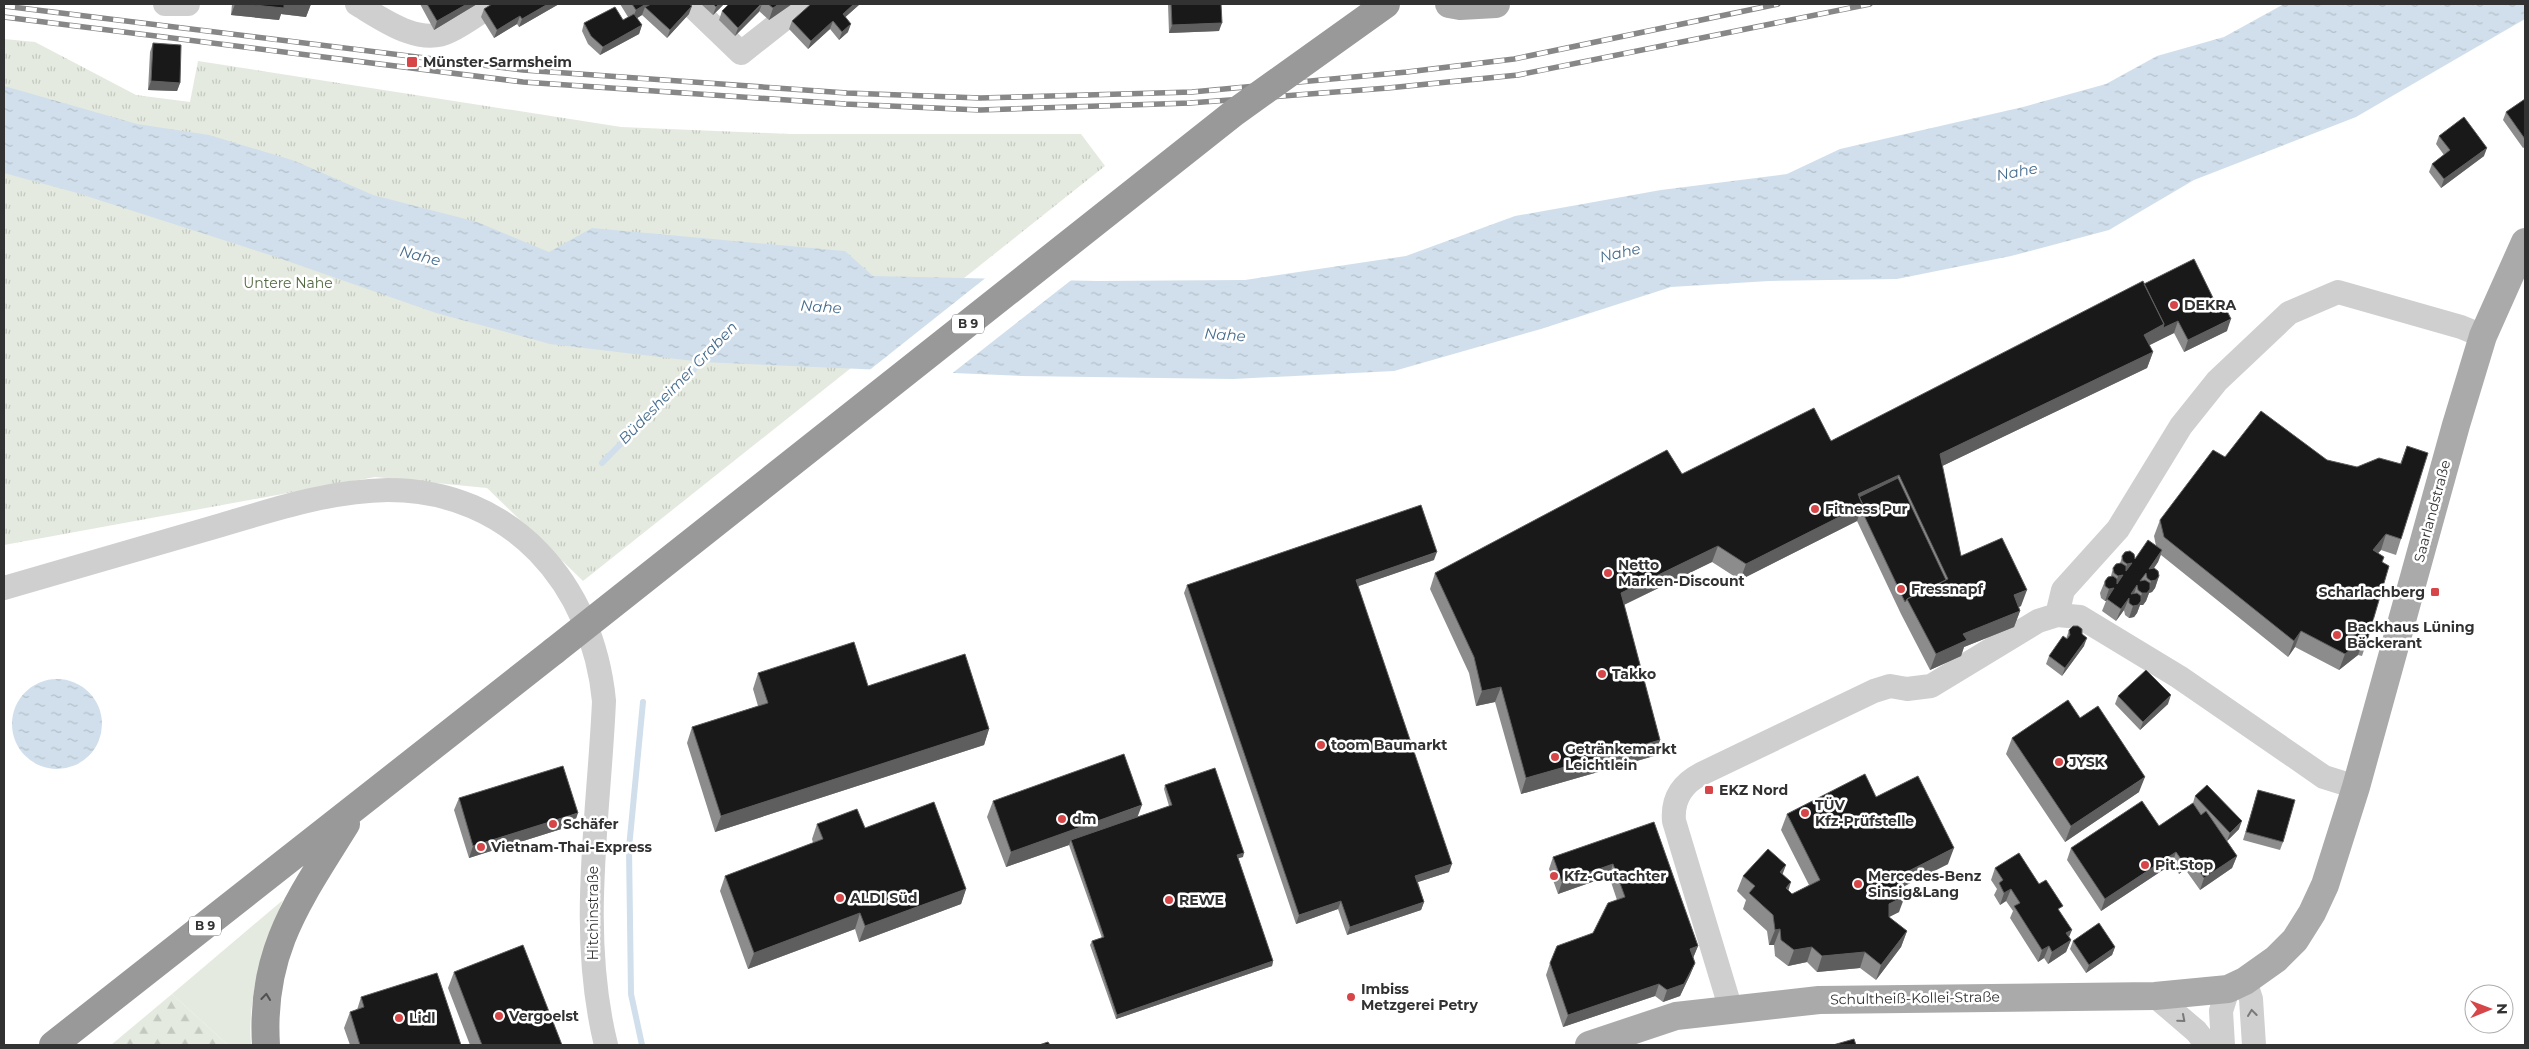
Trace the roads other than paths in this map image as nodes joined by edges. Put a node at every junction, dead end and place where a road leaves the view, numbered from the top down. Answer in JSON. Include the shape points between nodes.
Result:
{"nodes":[{"id":1,"x":165,"y":4,"type":"edge"},
{"id":2,"x":188,"y":4,"type":"edge"},
{"id":3,"x":357,"y":4,"type":"edge"},
{"id":4,"x":493,"y":4,"type":"edge"},
{"id":5,"x":690,"y":4,"type":"edge"},
{"id":6,"x":803,"y":4,"type":"edge"},
{"id":7,"x":1386,"y":4,"type":"edge"},
{"id":8,"x":1449,"y":4,"type":"edge"},
{"id":9,"x":1496,"y":4,"type":"edge"},
{"id":10,"x":2525,"y":242,"type":"edge"},
{"id":11,"x":2483,"y":336,"type":"junction"},
{"id":12,"x":4,"y":588,"type":"edge"},
{"id":13,"x":2057,"y":615,"type":"junction"},
{"id":14,"x":2356,"y":787,"type":"junction"},
{"id":15,"x":357,"y":807,"type":"junction"},
{"id":16,"x":2237,"y":985,"type":"junction"},
{"id":17,"x":2155,"y":996,"type":"junction"},
{"id":18,"x":1731,"y":1010,"type":"junction"},
{"id":19,"x":53,"y":1045,"type":"edge"},
{"id":20,"x":266,"y":1045,"type":"edge"},
{"id":21,"x":606,"y":1045,"type":"edge"},
{"id":22,"x":1589,"y":1045,"type":"edge"},
{"id":23,"x":2207,"y":1045,"type":"edge"},
{"id":24,"x":2223,"y":1045,"type":"edge"},
{"id":25,"x":2254,"y":1045,"type":"edge"}],
"edges":[{"from":1,"to":2,"type":"street"},
{"from":3,"to":4,"type":"street","via":[[387,24],[434,35],[449,32]]},
{"from":5,"to":6,"type":"street","via":[[741,53]]},
{"from":7,"to":15,"type":"highway","number":"B 9","bridge":true,"via":[[1235,112]]},
{"from":8,"to":9,"type":"main road"},
{"from":10,"to":11,"type":"main road","name":"Saarlandstraße"},
{"from":11,"to":13,"type":"street","via":[[2338,292],[2289,313],[2217,381],[2181,426],[2118,529],[2062,590]]},
{"from":11,"to":14,"type":"main road","name":"Saarlandstraße"},
{"from":12,"to":21,"type":"street","name":"Hitchinstraße","via":[[297,502],[387,490],[447,499],[488,515],[528,542],[545,558],[573,597],[598,659],[604,702],[592,870],[592,957],[597,1008]]},
{"from":13,"to":14,"type":"street","via":[[2080,617],[2179,678],[2324,777]]},
{"from":13,"to":18,"type":"street","via":[[2038,620],[1931,686],[1907,689],[1890,686],[1874,691],[1690,779],[1678,794],[1673,810],[1674,821]]},
{"from":14,"to":16,"type":"main road","name":"Saarlandstraße","via":[[2325,885],[2312,913],[2295,940],[2276,959]]},
{"from":15,"to":19,"type":"highway","number":"B 9"},
{"from":20,"to":15,"type":"highway","one_way":true,"via":[[266,993],[278,943],[301,897]]},
{"from":16,"to":17,"type":"main road","name":"Schultheiß-Kollei-Straße"},
{"from":16,"to":24,"type":"street","via":[[2221,1011]]},
{"from":25,"to":16,"type":"street","one_way":true,"via":[[2251,999]]},
{"from":17,"to":18,"type":"main road","name":"Schultheiß-Kollei-Straße","via":[[1820,1000]]},
{"from":17,"to":23,"type":"street","one_way":true,"via":[[2196,1031]]},
{"from":18,"to":22,"type":"main road","name":"Schultheiß-Kollei-Straße","via":[[1676,1016]]}]}
